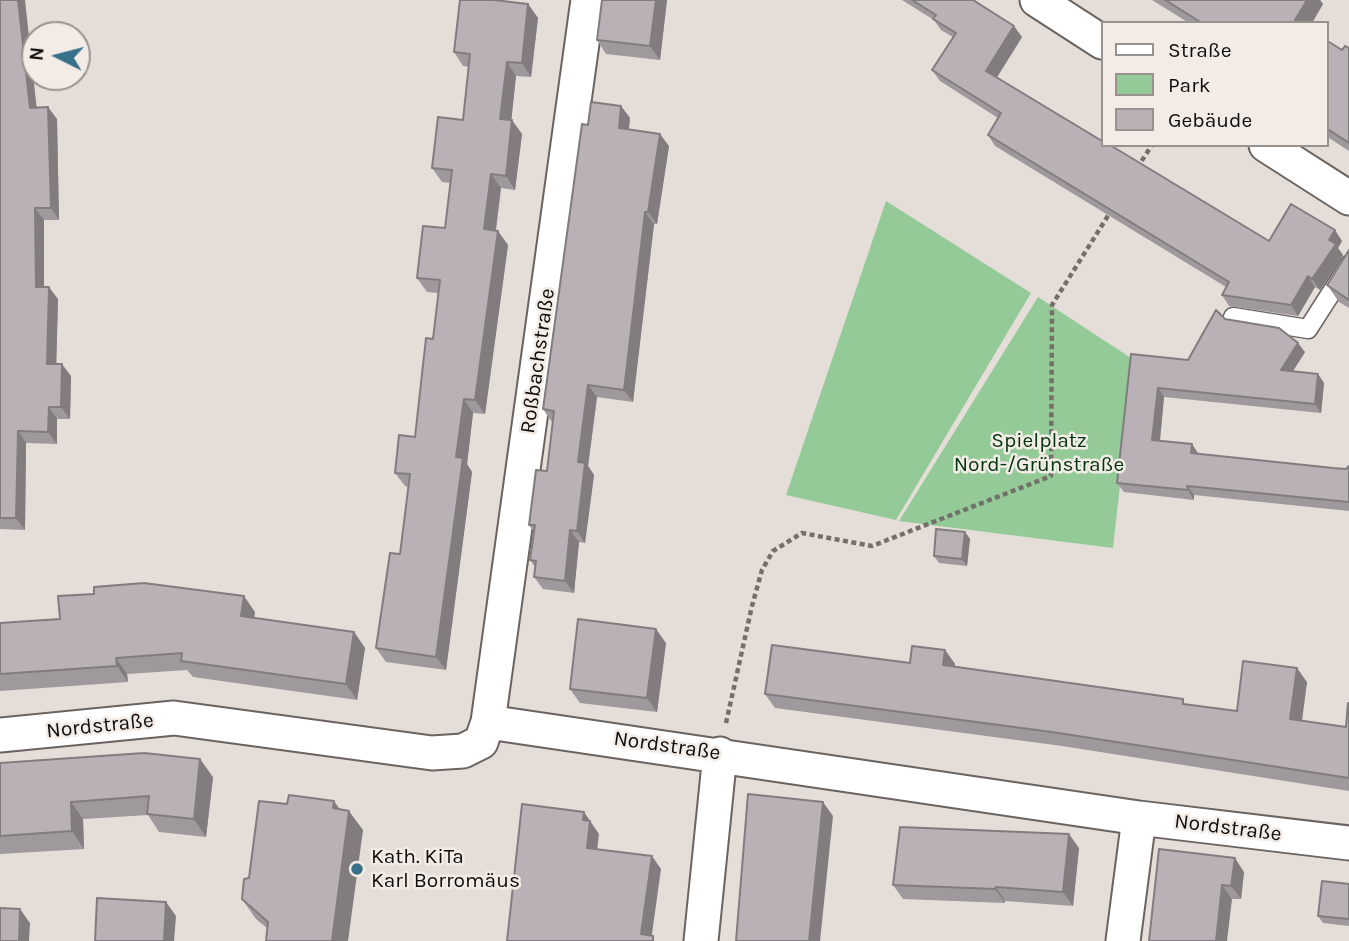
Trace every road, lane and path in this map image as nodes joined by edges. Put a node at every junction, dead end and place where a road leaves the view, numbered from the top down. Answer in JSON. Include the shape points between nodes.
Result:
{"nodes":[{"id":1,"x":589,"y":0,"type":"edge"},
{"id":2,"x":1037,"y":0,"type":"edge"},
{"id":3,"x":1100,"y":40,"type":"edge"},
{"id":4,"x":1151,"y":147,"type":"edge"},
{"id":5,"x":1269,"y":147,"type":"edge"},
{"id":6,"x":1130,"y":180,"type":"edge"},
{"id":7,"x":1349,"y":198,"type":"edge"},
{"id":8,"x":1116,"y":202,"type":"edge"},
{"id":9,"x":1349,"y":265,"type":"edge"},
{"id":10,"x":1233,"y":317,"type":"edge"},
{"id":11,"x":488,"y":722,"type":"junction"},
{"id":12,"x":0,"y":735,"type":"edge"},
{"id":13,"x":720,"y":754,"type":"junction"},
{"id":14,"x":1139,"y":818,"type":"junction"},
{"id":15,"x":1349,"y":843,"type":"edge"},
{"id":16,"x":701,"y":941,"type":"edge"},
{"id":17,"x":1123,"y":941,"type":"edge"}],
"edges":[{"from":1,"to":11,"type":"street","name":"Roßbachstraße"},
{"from":2,"to":3,"type":"street"},
{"from":4,"to":6,"type":"path"},
{"from":5,"to":7,"type":"street"},
{"from":8,"to":13,"type":"path","via":[[1052,305],[1051,476],[872,546],[802,533],[773,551],[752,606]]},
{"from":9,"to":10,"type":"lane","via":[[1308,329]]},
{"from":11,"to":12,"type":"street","name":"Nordstraße","via":[[481,742],[463,751],[432,754],[174,718]]},
{"from":11,"to":13,"type":"street","name":"Nordstraße"},
{"from":13,"to":14,"type":"street","name":"Nordstraße"},
{"from":13,"to":16,"type":"street"},
{"from":14,"to":15,"type":"street","name":"Nordstraße"},
{"from":14,"to":17,"type":"street"}]}
